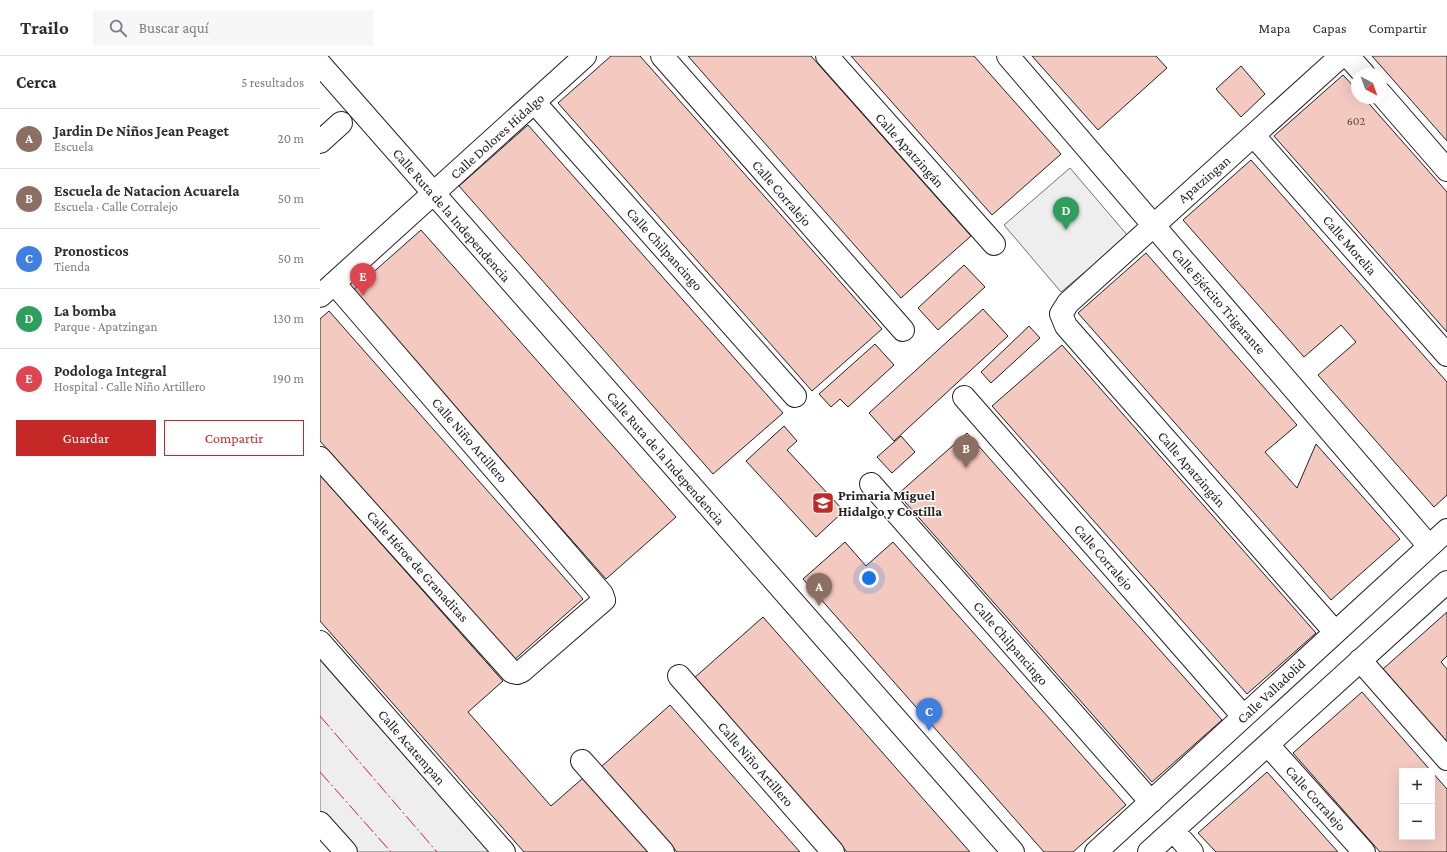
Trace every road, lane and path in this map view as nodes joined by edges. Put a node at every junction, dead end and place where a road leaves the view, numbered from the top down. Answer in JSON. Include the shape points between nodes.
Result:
{"nodes":[{"id":1,"x":585,"y":56,"type":"edge"},
{"id":2,"x":662,"y":56,"type":"edge"},
{"id":3,"x":827,"y":56,"type":"edge"},
{"id":4,"x":1008,"y":56,"type":"edge"},
{"id":5,"x":1341,"y":56,"type":"edge"},
{"id":6,"x":1348,"y":56,"type":"edge"},
{"id":7,"x":320,"y":64,"type":"edge"},
{"id":8,"x":1359,"y":68,"type":"edge"},
{"id":9,"x":1387,"y":101,"type":"edge"},
{"id":10,"x":534,"y":102,"type":"junction"},
{"id":11,"x":341,"y":123,"type":"dead end"},
{"id":12,"x":1254,"y":136,"type":"junction"},
{"id":13,"x":320,"y":142,"type":"edge"},
{"id":14,"x":1447,"y":170,"type":"edge"},
{"id":15,"x":434,"y":194,"type":"junction"},
{"id":16,"x":1154,"y":224,"type":"junction"},
{"id":17,"x":994,"y":244,"type":"dead end"},
{"id":18,"x":327,"y":290,"type":"edge"},
{"id":19,"x":1068,"y":303,"type":"joint"},
{"id":20,"x":903,"y":330,"type":"dead end"},
{"id":21,"x":1447,"y":355,"type":"edge"},
{"id":22,"x":795,"y":396,"type":"dead end"},
{"id":23,"x":964,"y":397,"type":"dead end"},
{"id":24,"x":320,"y":458,"type":"edge"},
{"id":25,"x":871,"y":484,"type":"dead end"},
{"id":26,"x":1447,"y":530,"type":"edge"},
{"id":27,"x":1429,"y":546,"type":"junction"},
{"id":28,"x":1447,"y":582,"type":"edge"},
{"id":29,"x":1335,"y":632,"type":"junction"},
{"id":30,"x":320,"y":642,"type":"edge"},
{"id":31,"x":1360,"y":660,"type":"junction"},
{"id":32,"x":517,"y":673,"type":"joint"},
{"id":33,"x":679,"y":676,"type":"dead end"},
{"id":34,"x":1243,"y":716,"type":"junction"},
{"id":35,"x":1268,"y":744,"type":"junction"},
{"id":36,"x":1447,"y":759,"type":"edge"},
{"id":37,"x":582,"y":761,"type":"dead end"},
{"id":38,"x":1151,"y":802,"type":"junction"},
{"id":39,"x":320,"y":823,"type":"edge"},
{"id":40,"x":1173,"y":830,"type":"junction"},
{"id":41,"x":346,"y":852,"type":"edge"},
{"id":42,"x":504,"y":852,"type":"edge"},
{"id":43,"x":663,"y":852,"type":"edge"},
{"id":44,"x":833,"y":852,"type":"edge"},
{"id":45,"x":1013,"y":852,"type":"edge"},
{"id":46,"x":1096,"y":852,"type":"edge"},
{"id":47,"x":1149,"y":852,"type":"edge"},
{"id":48,"x":1192,"y":852,"type":"edge"},
{"id":49,"x":1364,"y":852,"type":"edge"}],
"edges":[{"from":1,"to":10,"type":"street","name":"Calle Dolores Hidalgo"},
{"from":2,"to":20,"type":"street","name":"Calle Corralejo"},
{"from":3,"to":17,"type":"street","name":"Calle Apatzingán"},
{"from":4,"to":16,"type":"street","name":"Calle Ejército Trigarante"},
{"from":5,"to":12,"type":"street","name":"Apatzingan"},
{"from":6,"to":8,"type":"street"},
{"from":7,"to":15,"type":"street","name":"Calle Ruta de la Independencia"},
{"from":9,"to":14,"type":"street"},
{"from":10,"to":15,"type":"street","name":"Calle Dolores Hidalgo"},
{"from":10,"to":22,"type":"street","name":"Calle Chilpancingo"},
{"from":11,"to":13,"type":"street"},
{"from":12,"to":16,"type":"street","name":"Apatzingan"},
{"from":12,"to":21,"type":"street","name":"Calle Morelia"},
{"from":15,"to":18,"type":"street","name":"Calle Dolores Hidalgo"},
{"from":15,"to":45,"type":"street","name":"Calle Ruta de la Independencia"},
{"from":16,"to":19,"type":"street","name":"Apatzingan"},
{"from":16,"to":27,"type":"street","name":"Calle Ejército Trigarante"},
{"from":18,"to":32,"type":"street","name":"Calle Niño Artillero","via":[[604,598]]},
{"from":19,"to":29,"type":"street","name":"Calle Apatzingán","via":[[1062,314],[1066,326]]},
{"from":23,"to":34,"type":"street","name":"Calle Corralejo"},
{"from":24,"to":32,"type":"street","name":"Calle Héroe de Granaditas","via":[[512,672]]},
{"from":25,"to":38,"type":"street","name":"Calle Chilpancingo"},
{"from":26,"to":27,"type":"street","name":"Calle Valladolid"},
{"from":27,"to":29,"type":"street","name":"Calle Valladolid"},
{"from":28,"to":31,"type":"street"},
{"from":29,"to":34,"type":"street","name":"Calle Valladolid"},
{"from":30,"to":42,"type":"street","name":"Calle Acatempan"},
{"from":31,"to":35,"type":"street"},
{"from":31,"to":36,"type":"street"},
{"from":33,"to":44,"type":"street","name":"Calle Niño Artillero"},
{"from":34,"to":38,"type":"street","name":"Calle Valladolid"},
{"from":35,"to":40,"type":"street"},
{"from":35,"to":49,"type":"street","name":"Calle Corralejo"},
{"from":37,"to":43,"type":"street"},
{"from":38,"to":46,"type":"street","name":"Calle Valladolid"},
{"from":39,"to":41,"type":"street"},
{"from":40,"to":47,"type":"street"},
{"from":40,"to":48,"type":"street"}]}
